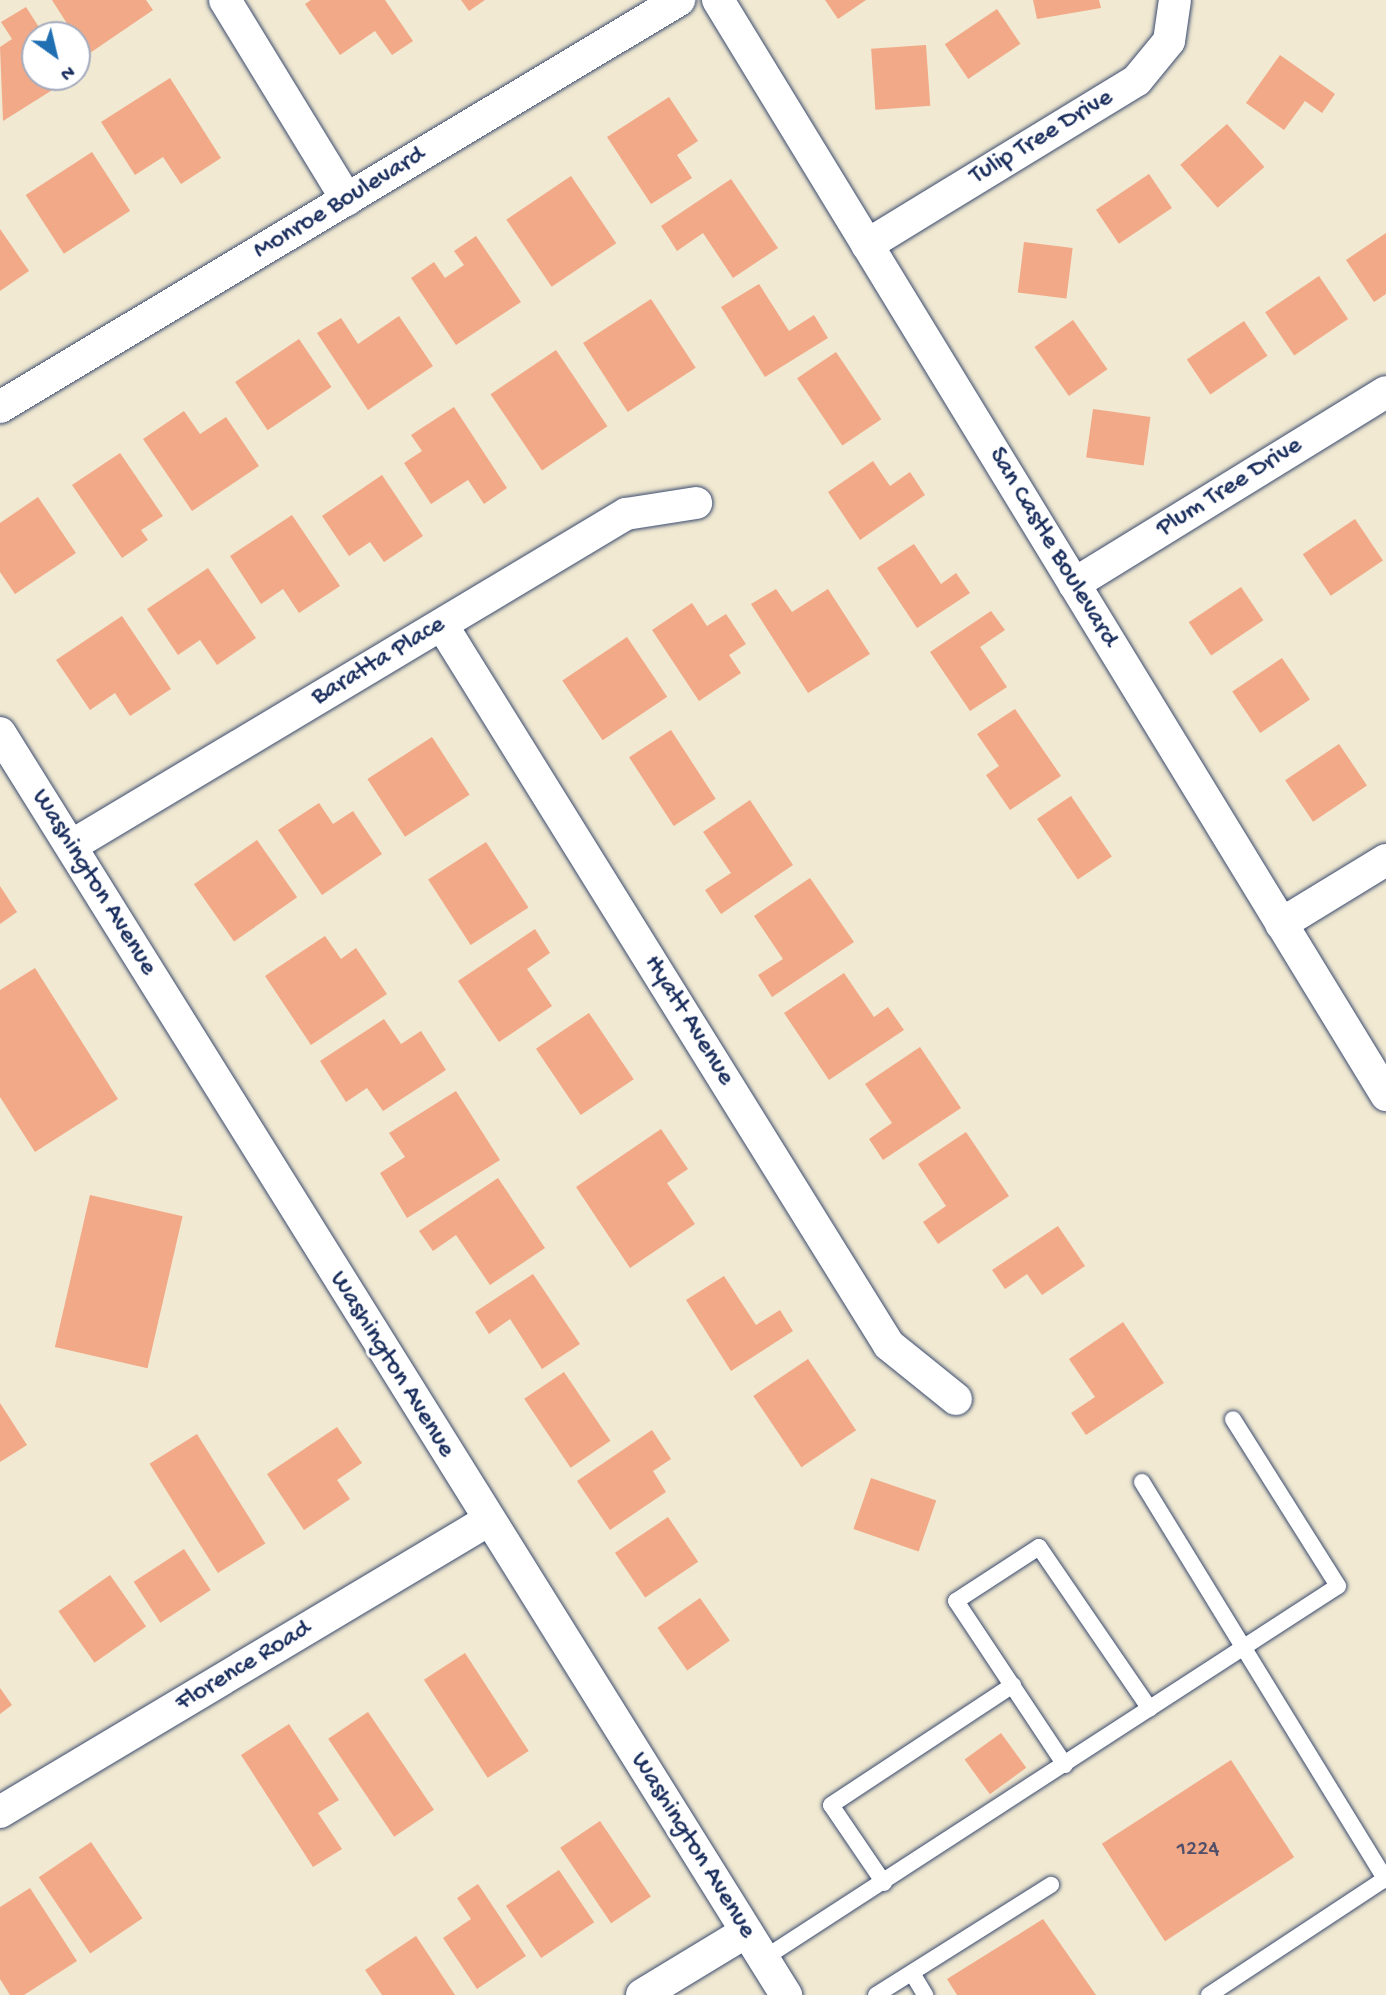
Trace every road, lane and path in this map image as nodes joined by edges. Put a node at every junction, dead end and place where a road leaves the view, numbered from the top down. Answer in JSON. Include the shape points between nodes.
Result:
{"nodes":[{"id":1,"x":225,"y":0,"type":"edge"},
{"id":2,"x":680,"y":0,"type":"edge"},
{"id":3,"x":718,"y":0,"type":"edge"},
{"id":4,"x":1175,"y":0,"type":"edge"},
{"id":5,"x":347,"y":200,"type":"junction"},
{"id":6,"x":867,"y":245,"type":"junction"},
{"id":7,"x":1386,"y":392,"type":"edge"},
{"id":8,"x":0,"y":407,"type":"edge"},
{"id":9,"x":696,"y":503,"type":"dead end"},
{"id":10,"x":1074,"y":584,"type":"junction"},
{"id":11,"x":442,"y":625,"type":"junction"},
{"id":12,"x":0,"y":733,"type":"edge"},
{"id":13,"x":71,"y":846,"type":"junction"},
{"id":14,"x":1386,"y":860,"type":"edge"},
{"id":15,"x":1282,"y":924,"type":"junction"},
{"id":16,"x":1386,"y":1096,"type":"edge"},
{"id":17,"x":956,"y":1399,"type":"dead end"},
{"id":18,"x":1233,"y":1419,"type":"dead end"},
{"id":19,"x":1142,"y":1482,"type":"dead end"},
{"id":20,"x":487,"y":1521,"type":"junction"},
{"id":21,"x":1245,"y":1647,"type":"junction"},
{"id":22,"x":1013,"y":1685,"type":"junction"},
{"id":23,"x":1150,"y":1709,"type":"junction"},
{"id":24,"x":1065,"y":1765,"type":"junction"},
{"id":25,"x":0,"y":1812,"type":"edge"},
{"id":26,"x":1386,"y":1880,"type":"edge"},
{"id":27,"x":884,"y":1884,"type":"junction"},
{"id":28,"x":1051,"y":1885,"type":"dead end"},
{"id":29,"x":746,"y":1932,"type":"junction"},
{"id":30,"x":763,"y":1959,"type":"junction"},
{"id":31,"x":912,"y":1973,"type":"junction"},
{"id":32,"x":642,"y":1995,"type":"edge"},
{"id":33,"x":786,"y":1995,"type":"edge"},
{"id":34,"x":876,"y":1995,"type":"edge"},
{"id":35,"x":926,"y":1995,"type":"edge"},
{"id":36,"x":1209,"y":1995,"type":"edge"}],
"edges":[{"from":1,"to":5,"type":"street"},
{"from":2,"to":5,"type":"street","name":"Monroe Boulevard"},
{"from":3,"to":6,"type":"street","name":"San Castle Boulevard"},
{"from":4,"to":6,"type":"street","name":"Tulip Tree Drive","via":[[1169,41],[1137,80]]},
{"from":5,"to":8,"type":"street","name":"Monroe Boulevard"},
{"from":6,"to":10,"type":"street","name":"San Castle Boulevard"},
{"from":7,"to":10,"type":"street","name":"Plum Tree Drive"},
{"from":9,"to":11,"type":"street","name":"Baratta Place","via":[[626,514]]},
{"from":10,"to":15,"type":"street","name":"San Castle Boulevard"},
{"from":11,"to":13,"type":"street","name":"Baratta Place"},
{"from":11,"to":17,"type":"street","name":"Hyatt Avenue","via":[[889,1345]]},
{"from":12,"to":13,"type":"street","name":"Washington Avenue"},
{"from":13,"to":20,"type":"street","name":"Washington Avenue"},
{"from":14,"to":15,"type":"street"},
{"from":15,"to":16,"type":"street","name":"San Castle Boulevard"},
{"from":18,"to":21,"type":"lane","via":[[1338,1586]]},
{"from":19,"to":21,"type":"lane"},
{"from":20,"to":25,"type":"street","name":"Florence Road"},
{"from":20,"to":29,"type":"street","name":"Washington Avenue"},
{"from":21,"to":23,"type":"lane"},
{"from":21,"to":26,"type":"lane"},
{"from":22,"to":23,"type":"lane","via":[[956,1601],[1039,1547]]},
{"from":22,"to":24,"type":"lane"},
{"from":22,"to":27,"type":"lane","via":[[831,1805]]},
{"from":23,"to":24,"type":"lane"},
{"from":24,"to":27,"type":"lane"},
{"from":26,"to":36,"type":"lane"},
{"from":27,"to":30,"type":"lane"},
{"from":28,"to":31,"type":"lane"},
{"from":29,"to":30,"type":"street","name":"Washington Avenue"},
{"from":29,"to":32,"type":"street"},
{"from":30,"to":33,"type":"street","name":"Washington Avenue"},
{"from":31,"to":34,"type":"lane"},
{"from":31,"to":35,"type":"lane"}]}
